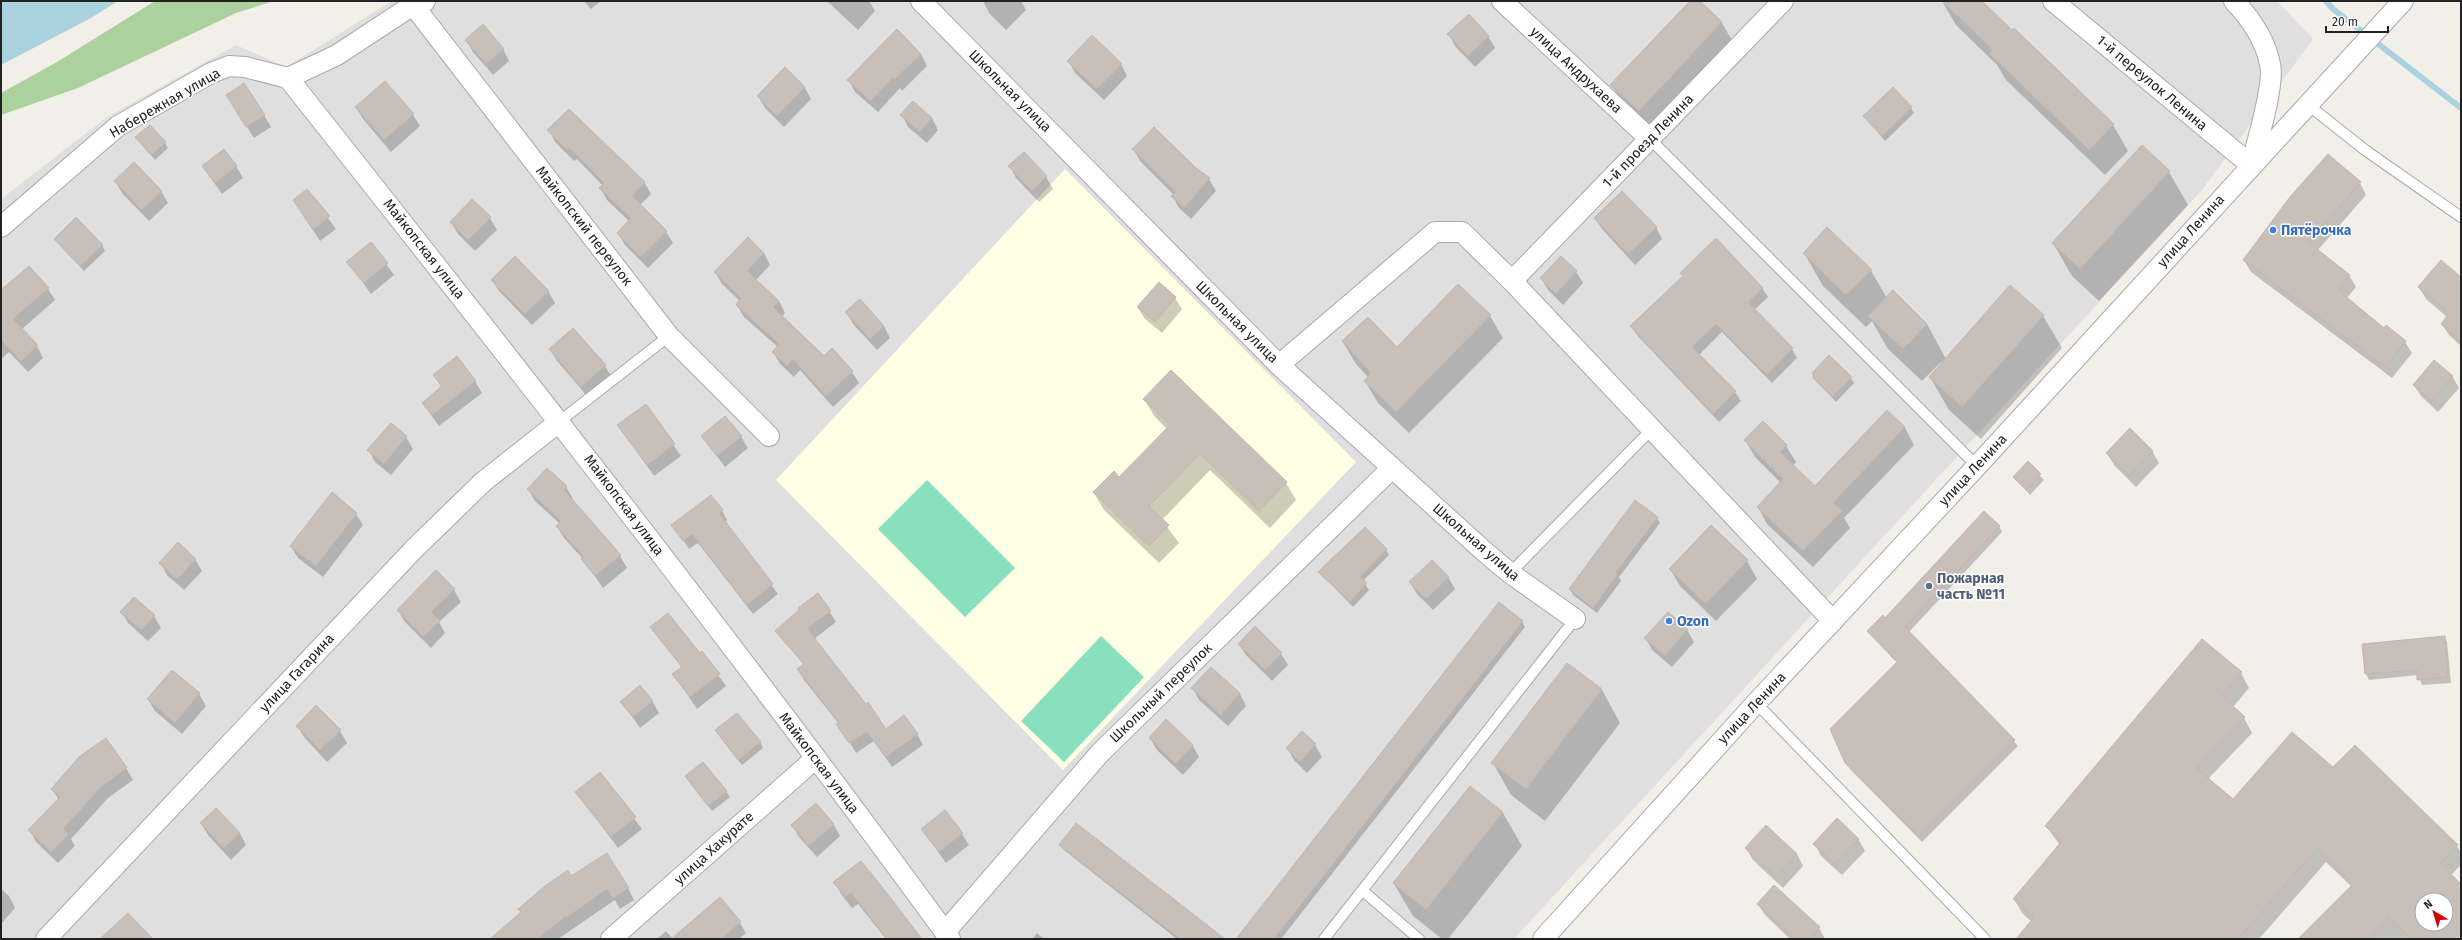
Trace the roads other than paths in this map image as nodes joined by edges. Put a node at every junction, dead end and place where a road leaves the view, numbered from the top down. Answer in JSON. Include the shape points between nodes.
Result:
{"nodes":[{"id":1,"x":921,"y":1,"type":"edge"},
{"id":2,"x":1502,"y":1,"type":"edge"},
{"id":3,"x":1783,"y":1,"type":"edge"},
{"id":4,"x":2053,"y":1,"type":"edge"},
{"id":5,"x":2234,"y":1,"type":"edge"},
{"id":6,"x":419,"y":3,"type":"edge"},
{"id":7,"x":2400,"y":4,"type":"edge"},
{"id":8,"x":288,"y":78,"type":"junction"},
{"id":9,"x":2307,"y":104,"type":"junction"},
{"id":10,"x":1650,"y":139,"type":"junction"},
{"id":11,"x":2251,"y":165,"type":"junction"},
{"id":12,"x":2461,"y":217,"type":"edge"},
{"id":13,"x":1,"y":227,"type":"edge"},
{"id":14,"x":1512,"y":280,"type":"junction"},
{"id":15,"x":669,"y":336,"type":"junction"},
{"id":16,"x":1279,"y":365,"type":"junction"},
{"id":17,"x":560,"y":421,"type":"junction"},
{"id":18,"x":1653,"y":428,"type":"junction"},
{"id":19,"x":769,"y":436,"type":"dead end"},
{"id":20,"x":1977,"y":466,"type":"junction"},
{"id":21,"x":1392,"y":468,"type":"junction"},
{"id":22,"x":1510,"y":573,"type":"junction"},
{"id":23,"x":1575,"y":619,"type":"joint"},
{"id":24,"x":1833,"y":621,"type":"junction"},
{"id":25,"x":1756,"y":703,"type":"junction"},
{"id":26,"x":816,"y":758,"type":"junction"},
{"id":27,"x":1363,"y":891,"type":"junction"},
{"id":28,"x":947,"y":936,"type":"edge"},
{"id":29,"x":46,"y":939,"type":"edge"},
{"id":30,"x":611,"y":939,"type":"edge"},
{"id":31,"x":1324,"y":939,"type":"edge"},
{"id":32,"x":1419,"y":939,"type":"edge"},
{"id":33,"x":1542,"y":939,"type":"edge"},
{"id":34,"x":1985,"y":939,"type":"edge"}],
"edges":[{"from":1,"to":16,"type":"street","name":"Школьная улица"},
{"from":2,"to":10,"type":"street","name":"улица Андрухаева"},
{"from":3,"to":10,"type":"street","name":"1-й проезд Ленина"},
{"from":4,"to":11,"type":"street","name":"1-й переулок Ленина"},
{"from":5,"to":11,"type":"street","via":[[2249,17],[2261,36],[2271,65],[2268,100]]},
{"from":6,"to":8,"type":"street","via":[[337,55]]},
{"from":6,"to":15,"type":"street","name":"Майкопский переулок"},
{"from":7,"to":9,"type":"street","name":"улица Ленина"},
{"from":8,"to":13,"type":"street","name":"Набережная улица","via":[[246,67],[228,66],[211,73],[118,126]]},
{"from":8,"to":17,"type":"street","name":"Майкопская улица"},
{"from":9,"to":11,"type":"street","name":"улица Ленина"},
{"from":9,"to":12,"type":"lane","via":[[2365,150]]},
{"from":10,"to":14,"type":"street","name":"1-й проезд Ленина"},
{"from":10,"to":20,"type":"lane"},
{"from":11,"to":20,"type":"street","name":"улица Ленина"},
{"from":14,"to":16,"type":"street","via":[[1462,232],[1435,232]]},
{"from":14,"to":18,"type":"street"},
{"from":15,"to":17,"type":"lane"},
{"from":15,"to":19,"type":"street","name":"Майкопский переулок"},
{"from":16,"to":21,"type":"street","name":"Школьная улица"},
{"from":17,"to":26,"type":"street","name":"Майкопская улица"},
{"from":17,"to":29,"type":"street","name":"улица Гагарина","via":[[483,482],[414,549]]},
{"from":18,"to":22,"type":"lane"},
{"from":18,"to":24,"type":"street"},
{"from":20,"to":24,"type":"street","name":"улица Ленина"},
{"from":21,"to":22,"type":"street","name":"Школьная улица"},
{"from":21,"to":28,"type":"street","name":"Школьный переулок","via":[[1100,753]]},
{"from":22,"to":23,"type":"street","name":"Школьная улица"},
{"from":23,"to":27,"type":"lane"},
{"from":24,"to":25,"type":"street","name":"улица Ленина"},
{"from":25,"to":33,"type":"street","name":"улица Ленина"},
{"from":25,"to":34,"type":"lane"},
{"from":26,"to":28,"type":"street","name":"Майкопская улица"},
{"from":26,"to":30,"type":"street","name":"улица Хакурате"},
{"from":27,"to":31,"type":"lane"},
{"from":27,"to":32,"type":"lane"}]}
